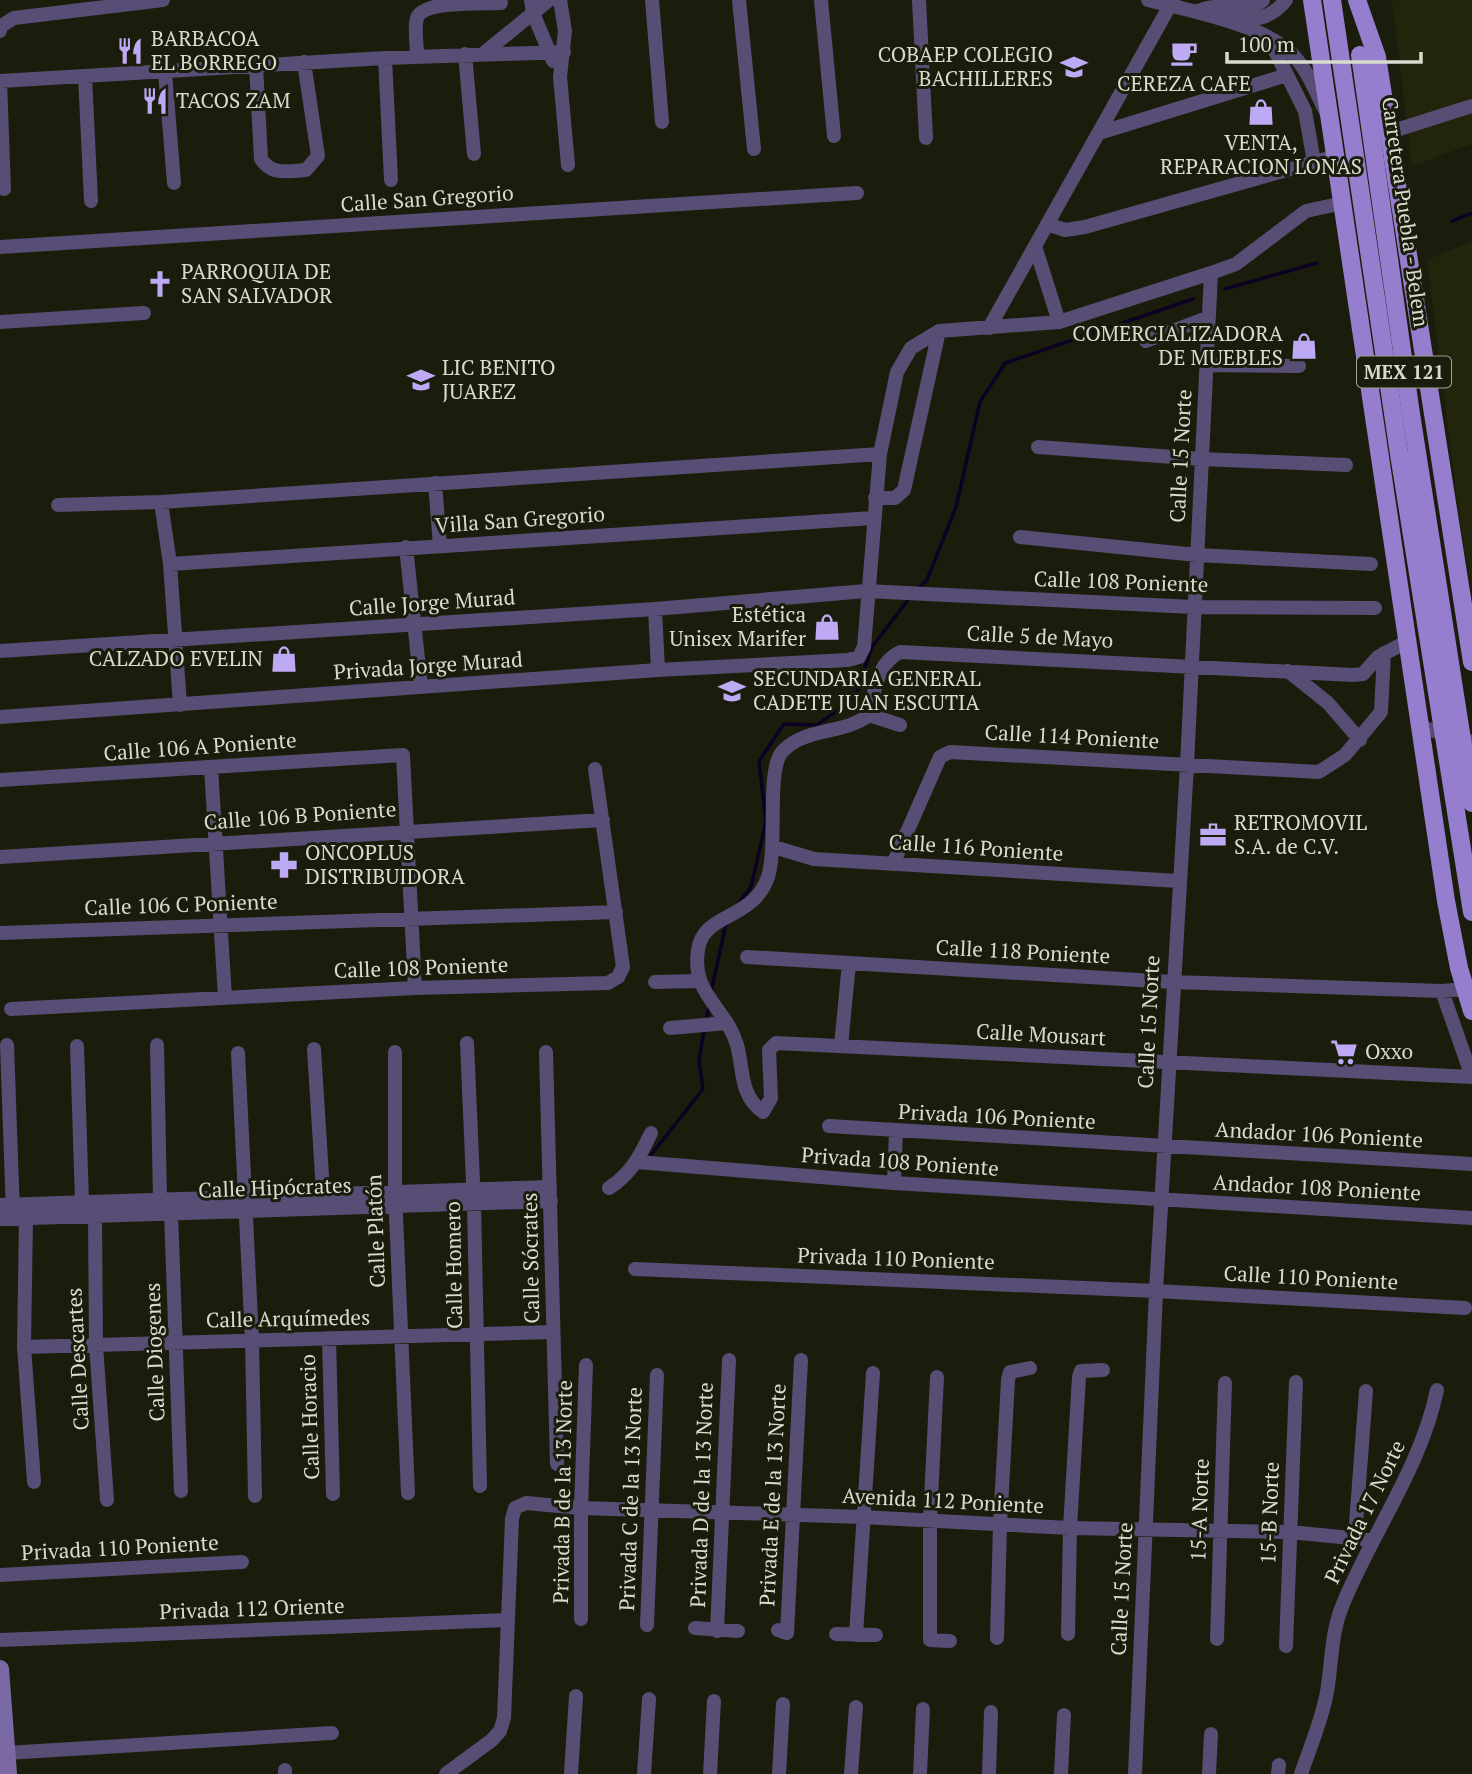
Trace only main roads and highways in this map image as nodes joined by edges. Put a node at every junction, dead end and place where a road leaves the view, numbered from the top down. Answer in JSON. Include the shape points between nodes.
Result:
{"nodes":[{"id":1,"x":1312,"y":0,"type":"edge"},
{"id":2,"x":1332,"y":0,"type":"edge"},
{"id":3,"x":1356,"y":0,"type":"edge"},
{"id":4,"x":1472,"y":662,"type":"edge"},
{"id":5,"x":1412,"y":671,"type":"junction"},
{"id":6,"x":1472,"y":671,"type":"edge"},
{"id":7,"x":1472,"y":802,"type":"edge"},
{"id":8,"x":1434,"y":815,"type":"junction"},
{"id":9,"x":1472,"y":912,"type":"edge"},
{"id":10,"x":1472,"y":1011,"type":"edge"}],
"edges":[{"from":1,"to":5,"type":"main road"},
{"from":2,"to":9,"type":"main road","name":"Carretera Puebla - Belem","number":"MEX 121","bridge":true,"via":[[1387,382]]},
{"from":3,"to":4,"type":"main road","via":[[1377,57]]},
{"from":3,"to":7,"type":"main road","name":"Carretera Puebla - Belem","number":"MEX 121","bridge":true,"via":[[1422,490]]},
{"from":5,"to":6,"type":"main road","via":[[1438,679]]},
{"from":5,"to":8,"type":"main road"},
{"from":7,"to":8,"type":"main road","via":[[1458,802]]},
{"from":8,"to":10,"type":"main road","via":[[1446,901]]}]}
